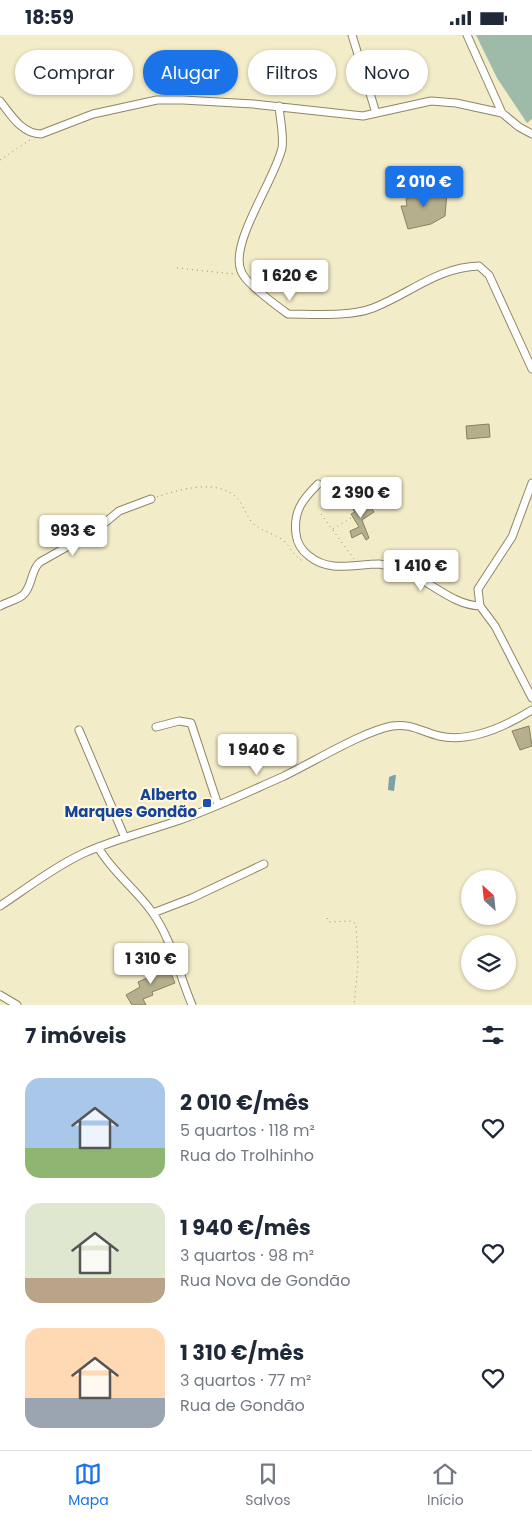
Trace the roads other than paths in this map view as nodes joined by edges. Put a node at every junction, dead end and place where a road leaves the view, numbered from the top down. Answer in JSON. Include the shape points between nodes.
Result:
{"nodes":[{"id":1,"x":352,"y":35,"type":"edge"},
{"id":2,"x":468,"y":35,"type":"edge"},
{"id":3,"x":0,"y":101,"type":"edge"},
{"id":4,"x":279,"y":106,"type":"junction"},
{"id":5,"x":376,"y":113,"type":"junction"},
{"id":6,"x":502,"y":113,"type":"junction"},
{"id":7,"x":532,"y":134,"type":"edge"},
{"id":8,"x":532,"y":369,"type":"edge"},
{"id":9,"x":532,"y":483,"type":"edge"},
{"id":10,"x":318,"y":484,"type":"dead end"},
{"id":11,"x":152,"y":499,"type":"road end"},
{"id":12,"x":0,"y":605,"type":"edge"},
{"id":13,"x":480,"y":606,"type":"junction"},
{"id":14,"x":532,"y":698,"type":"edge"},
{"id":15,"x":532,"y":710,"type":"edge"},
{"id":16,"x":156,"y":727,"type":"dead end"},
{"id":17,"x":79,"y":730,"type":"dead end"},
{"id":18,"x":218,"y":805,"type":"junction"},
{"id":19,"x":125,"y":838,"type":"junction"},
{"id":20,"x":98,"y":847,"type":"junction"},
{"id":21,"x":264,"y":864,"type":"dead end"},
{"id":22,"x":0,"y":905,"type":"edge"},
{"id":23,"x":153,"y":913,"type":"junction"},
{"id":24,"x":0,"y":995,"type":"edge"},
{"id":25,"x":189,"y":1004,"type":"edge"},
{"id":26,"x":17,"y":1005,"type":"edge"}],
"edges":[{"from":1,"to":5,"type":"street"},
{"from":2,"to":6,"type":"street"},
{"from":3,"to":4,"type":"street","via":[[18,124],[29,133],[36,134],[93,114],[157,101]]},
{"from":4,"to":5,"type":"street","via":[[327,114],[363,116]]},
{"from":4,"to":8,"type":"street","via":[[282,147],[274,172],[243,235],[239,258],[242,274],[288,314],[318,314],[372,309],[437,274],[462,266],[479,266],[489,275]]},
{"from":5,"to":6,"type":"street","via":[[431,101]]},
{"from":6,"to":7,"type":"street"},
{"from":9,"to":13,"type":"street","via":[[512,537],[478,589]]},
{"from":10,"to":13,"type":"street","via":[[302,501],[296,514],[296,541],[303,551],[321,564],[332,567],[380,564],[407,572],[466,606]]},
{"from":11,"to":12,"type":"street","via":[[119,511],[95,531],[40,562],[34,567],[23,595]]},
{"from":13,"to":14,"type":"street","via":[[495,626]]},
{"from":15,"to":18,"type":"street","via":[[516,720],[456,738],[410,726],[391,726]]},
{"from":16,"to":18,"type":"street","via":[[179,721],[191,723]]},
{"from":17,"to":19,"type":"street"},
{"from":18,"to":19,"type":"street"},
{"from":19,"to":20,"type":"street"},
{"from":20,"to":22,"type":"street"},
{"from":20,"to":23,"type":"street"},
{"from":21,"to":23,"type":"street"},
{"from":23,"to":25,"type":"street","via":[[176,959]]},
{"from":24,"to":26,"type":"street"}]}
